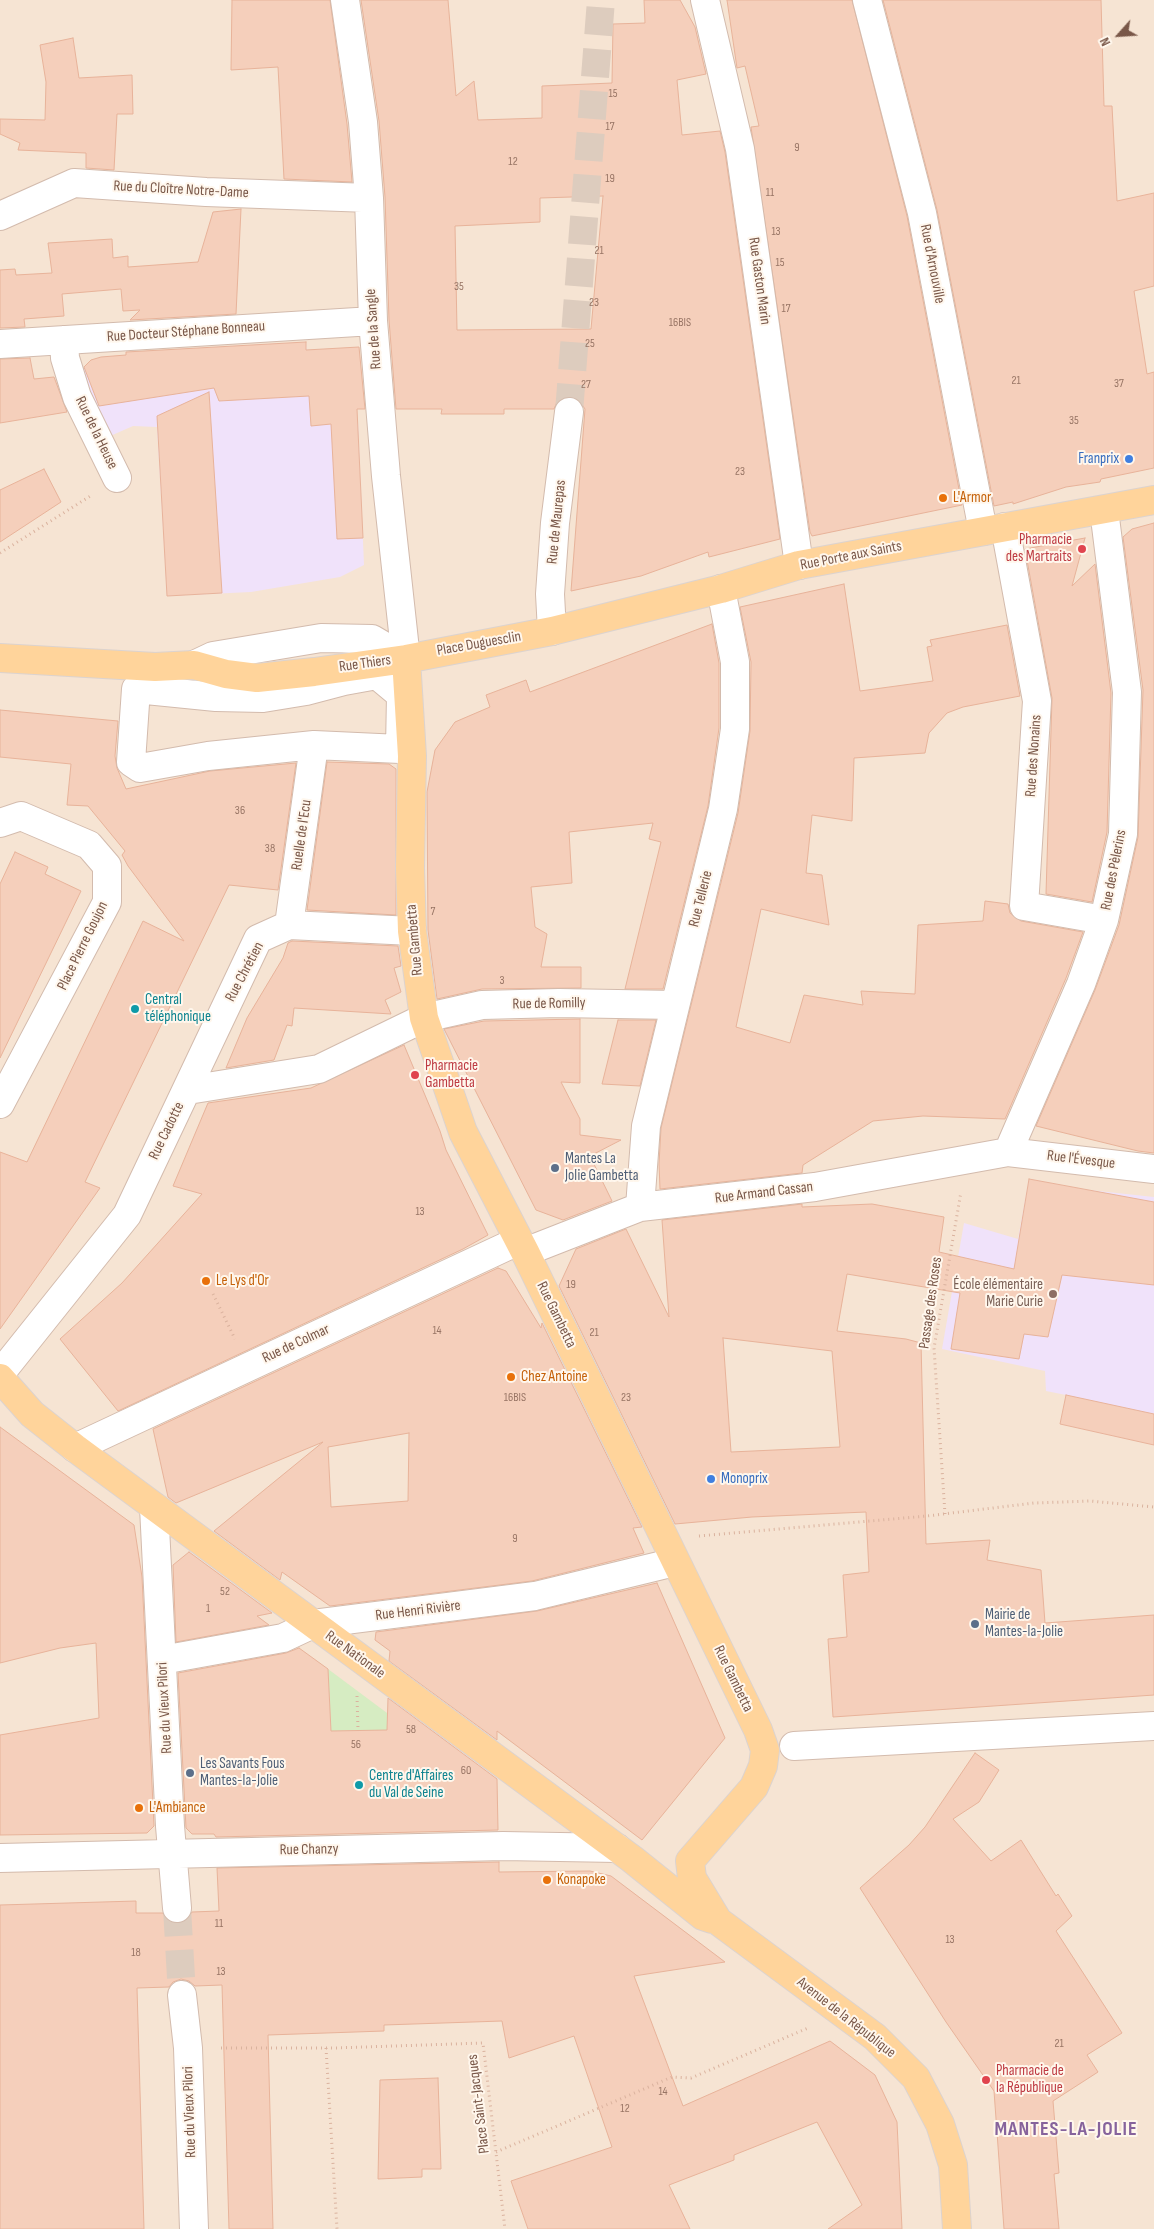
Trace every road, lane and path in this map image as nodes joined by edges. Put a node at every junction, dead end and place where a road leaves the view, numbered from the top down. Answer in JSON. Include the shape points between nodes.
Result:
{"nodes":[{"id":1,"x":345,"y":0,"type":"edge"},
{"id":2,"x":705,"y":0,"type":"edge"},
{"id":3,"x":867,"y":0,"type":"edge"},
{"id":4,"x":369,"y":198,"type":"junction"},
{"id":5,"x":0,"y":216,"type":"edge"},
{"id":6,"x":373,"y":321,"type":"junction"},
{"id":7,"x":64,"y":340,"type":"junction"},
{"id":8,"x":0,"y":344,"type":"edge"},
{"id":9,"x":570,"y":412,"type":"tunnel mouth"},
{"id":10,"x":117,"y":478,"type":"joint"},
{"id":11,"x":1154,"y":500,"type":"edge"},
{"id":12,"x":1104,"y":510,"type":"junction"},
{"id":13,"x":994,"y":529,"type":"junction"},
{"id":14,"x":0,"y":554,"type":"edge"},
{"id":15,"x":799,"y":565,"type":"junction"},
{"id":16,"x":721,"y":589,"type":"junction"},
{"id":17,"x":552,"y":631,"type":"junction"},
{"id":18,"x":0,"y":658,"type":"edge"},
{"id":19,"x":406,"y":659,"type":"junction"},
{"id":20,"x":314,"y":745,"type":"junction"},
{"id":21,"x":0,"y":823,"type":"edge"},
{"id":22,"x":1104,"y":920,"type":"junction"},
{"id":23,"x":289,"y":925,"type":"junction"},
{"id":24,"x":412,"y":931,"type":"junction"},
{"id":25,"x":675,"y":1005,"type":"junction"},
{"id":26,"x":424,"y":1018,"type":"junction"},
{"id":27,"x":188,"y":1090,"type":"junction"},
{"id":28,"x":0,"y":1104,"type":"edge"},
{"id":29,"x":1008,"y":1152,"type":"junction"},
{"id":30,"x":968,"y":1158,"type":"junction"},
{"id":31,"x":1154,"y":1169,"type":"edge"},
{"id":32,"x":640,"y":1207,"type":"junction"},
{"id":33,"x":521,"y":1246,"type":"junction"},
{"id":34,"x":213,"y":1294,"type":"dead end"},
{"id":35,"x":248,"y":1366,"type":"junction"},
{"id":36,"x":0,"y":1374,"type":"edge"},
{"id":37,"x":0,"y":1378,"type":"edge"},
{"id":38,"x":75,"y":1448,"type":"junction"},
{"id":39,"x":1154,"y":1507,"type":"edge"},
{"id":40,"x":154,"y":1508,"type":"junction"},
{"id":41,"x":945,"y":1514,"type":"junction"},
{"id":42,"x":670,"y":1550,"type":"junction"},
{"id":43,"x":313,"y":1624,"type":"junction"},
{"id":44,"x":162,"y":1660,"type":"junction"},
{"id":45,"x":1153,"y":1732,"type":"edge"},
{"id":46,"x":794,"y":1746,"type":"dead end"},
{"id":47,"x":173,"y":1853,"type":"junction"},
{"id":48,"x":625,"y":1853,"type":"junction"},
{"id":49,"x":0,"y":1858,"type":"edge"},
{"id":50,"x":690,"y":1862,"type":"junction"},
{"id":51,"x":177,"y":1908,"type":"tunnel mouth"},
{"id":52,"x":718,"y":1921,"type":"junction"},
{"id":53,"x":182,"y":1995,"type":"tunnel mouth"},
{"id":54,"x":843,"y":2013,"type":"junction"},
{"id":55,"x":188,"y":2048,"type":"junction"},
{"id":56,"x":326,"y":2048,"type":"junction"},
{"id":57,"x":496,"y":2152,"type":"junction"},
{"id":58,"x":194,"y":2229,"type":"edge"},
{"id":59,"x":337,"y":2229,"type":"edge"},
{"id":60,"x":505,"y":2229,"type":"edge"},
{"id":61,"x":958,"y":2229,"type":"edge"}],
"edges":[{"from":1,"to":4,"type":"street","name":"Rue de la Sangle","via":[[363,122]]},
{"from":2,"to":15,"type":"street","name":"Rue Gaston Marin","via":[[740,149]]},
{"from":3,"to":13,"type":"street","name":"Rue d'Arnouville","via":[[922,213]]},
{"from":4,"to":5,"type":"street","name":"Rue du Cloître Notre-Dame","via":[[74,183]]},
{"from":4,"to":6,"type":"street","name":"Rue de la Sangle"},
{"from":6,"to":7,"type":"street","name":"Rue Docteur Stéphane Bonneau"},
{"from":6,"to":19,"type":"street","name":"Rue de la Sangle"},
{"from":7,"to":8,"type":"street","name":"Rue Docteur Stéphane Bonneau"},
{"from":7,"to":10,"type":"street","name":"Rue de la Heuse","via":[[65,358],[77,397]]},
{"from":9,"to":17,"type":"street","name":"Rue de Maurepas","via":[[555,523],[550,594]]},
{"from":10,"to":14,"type":"path","name":"Rue de la Heuse"},
{"from":11,"to":12,"type":"main road","name":"Rue Porte aux Saints"},
{"from":12,"to":13,"type":"main road","name":"Rue Porte aux Saints"},
{"from":12,"to":22,"type":"street","name":"Rue des Pèlerins","via":[[1127,692],[1123,834]]},
{"from":13,"to":15,"type":"main road","name":"Rue Porte aux Saints"},
{"from":13,"to":22,"type":"street","name":"Rue des Nonains","via":[[1037,701],[1024,906]]},
{"from":15,"to":16,"type":"main road","name":"Rue Porte aux Saints"},
{"from":16,"to":17,"type":"main road","name":"Rue Porte aux Saints"},
{"from":16,"to":25,"type":"street","name":"Rue Tellerie","via":[[735,662],[735,729],[724,810]]},
{"from":17,"to":19,"type":"main road","name":"Place Duguesclin"},
{"from":18,"to":19,"type":"main road","name":"Rue Thiers","via":[[155,667],[194,665],[257,678]]},
{"from":19,"to":24,"type":"main road","name":"Rue Gambetta","via":[[412,756]]},
{"from":20,"to":20,"type":"street","via":[[400,749],[400,695],[377,675],[264,698],[136,689],[131,762],[140,768],[208,756]]},
{"from":20,"to":23,"type":"street","name":"Ruelle de l'Ecu"},
{"from":21,"to":28,"type":"street","name":"Place Pierre Goujon","via":[[21,816],[89,845],[107,866],[107,902]]},
{"from":22,"to":29,"type":"street","name":"Rue des Pèlerins","via":[[1081,984]]},
{"from":23,"to":24,"type":"street","name":"Rue Chrétien"},
{"from":23,"to":27,"type":"street","name":"Rue Chrétien","via":[[258,939]]},
{"from":24,"to":26,"type":"main road","name":"Rue Gambetta"},
{"from":25,"to":26,"type":"street","name":"Rue de Romilly","via":[[482,1005]]},
{"from":25,"to":32,"type":"street","name":"Rue Tellerie","via":[[646,1126]]},
{"from":26,"to":27,"type":"street","name":"Rue Cadotte","via":[[319,1069]]},
{"from":26,"to":33,"type":"main road","name":"Rue Gambetta","via":[[463,1132]]},
{"from":27,"to":36,"type":"street","name":"Rue Cadotte","via":[[127,1215]]},
{"from":29,"to":30,"type":"street","name":"Rue Armand Cassan"},
{"from":29,"to":31,"type":"street","name":"Rue l'Évesque"},
{"from":30,"to":32,"type":"street","name":"Rue Armand Cassan","via":[[815,1187]]},
{"from":30,"to":41,"type":"path","name":"Passage des Roses","via":[[934,1348]]},
{"from":32,"to":33,"type":"street","name":"Rue Armand Cassan"},
{"from":33,"to":35,"type":"street","name":"Rue de Colmar"},
{"from":33,"to":42,"type":"main road","name":"Rue Gambetta"},
{"from":34,"to":35,"type":"path"},
{"from":35,"to":38,"type":"street","name":"Rue de Colmar"},
{"from":37,"to":38,"type":"main road","name":"Rue Nationale","via":[[32,1414]]},
{"from":38,"to":40,"type":"main road","name":"Rue Nationale"},
{"from":39,"to":41,"type":"path","via":[[1090,1501],[1034,1503]]},
{"from":40,"to":43,"type":"main road","name":"Rue Nationale"},
{"from":40,"to":44,"type":"street","name":"Rue du Vieux Pilori"},
{"from":41,"to":42,"type":"path"},
{"from":42,"to":43,"type":"street","name":"Rue Henri Rivière","via":[[535,1596]]},
{"from":42,"to":50,"type":"main road","name":"Rue Gambetta","via":[[758,1730],[764,1750],[763,1766],[754,1787]]},
{"from":43,"to":44,"type":"street","name":"Rue Henri Rivière","via":[[283,1638]]},
{"from":43,"to":48,"type":"main road","name":"Rue Nationale"},
{"from":44,"to":47,"type":"street","name":"Rue du Vieux Pilori"},
{"from":45,"to":46,"type":"street"},
{"from":47,"to":48,"type":"street","name":"Rue Chanzy","via":[[503,1846]]},
{"from":47,"to":49,"type":"street","name":"Rue Chanzy"},
{"from":47,"to":51,"type":"street","name":"Rue du Vieux Pilori"},
{"from":48,"to":50,"type":"main road","via":[[657,1865]]},
{"from":48,"to":52,"type":"main road","name":"Rue Nationale","via":[[703,1916]]},
{"from":50,"to":52,"type":"main road","via":[[692,1878]]},
{"from":52,"to":54,"type":"main road","name":"Avenue de la République"},
{"from":53,"to":55,"type":"street","name":"Rue du Vieux Pilori"},
{"from":54,"to":57,"type":"path","via":[[691,2078],[672,2077]]},
{"from":54,"to":61,"type":"main road","name":"Avenue de la République","via":[[896,2056],[916,2078],[928,2099],[953,2165]]},
{"from":55,"to":56,"type":"path","name":"Place Saint-Jacques"},
{"from":55,"to":58,"type":"street","name":"Rue du Vieux Pilori"},
{"from":56,"to":57,"type":"path","name":"Place Saint-Jacques","via":[[483,2043]]},
{"from":56,"to":59,"type":"path"},
{"from":57,"to":60,"type":"path","name":"Place Saint-Jacques"}]}
